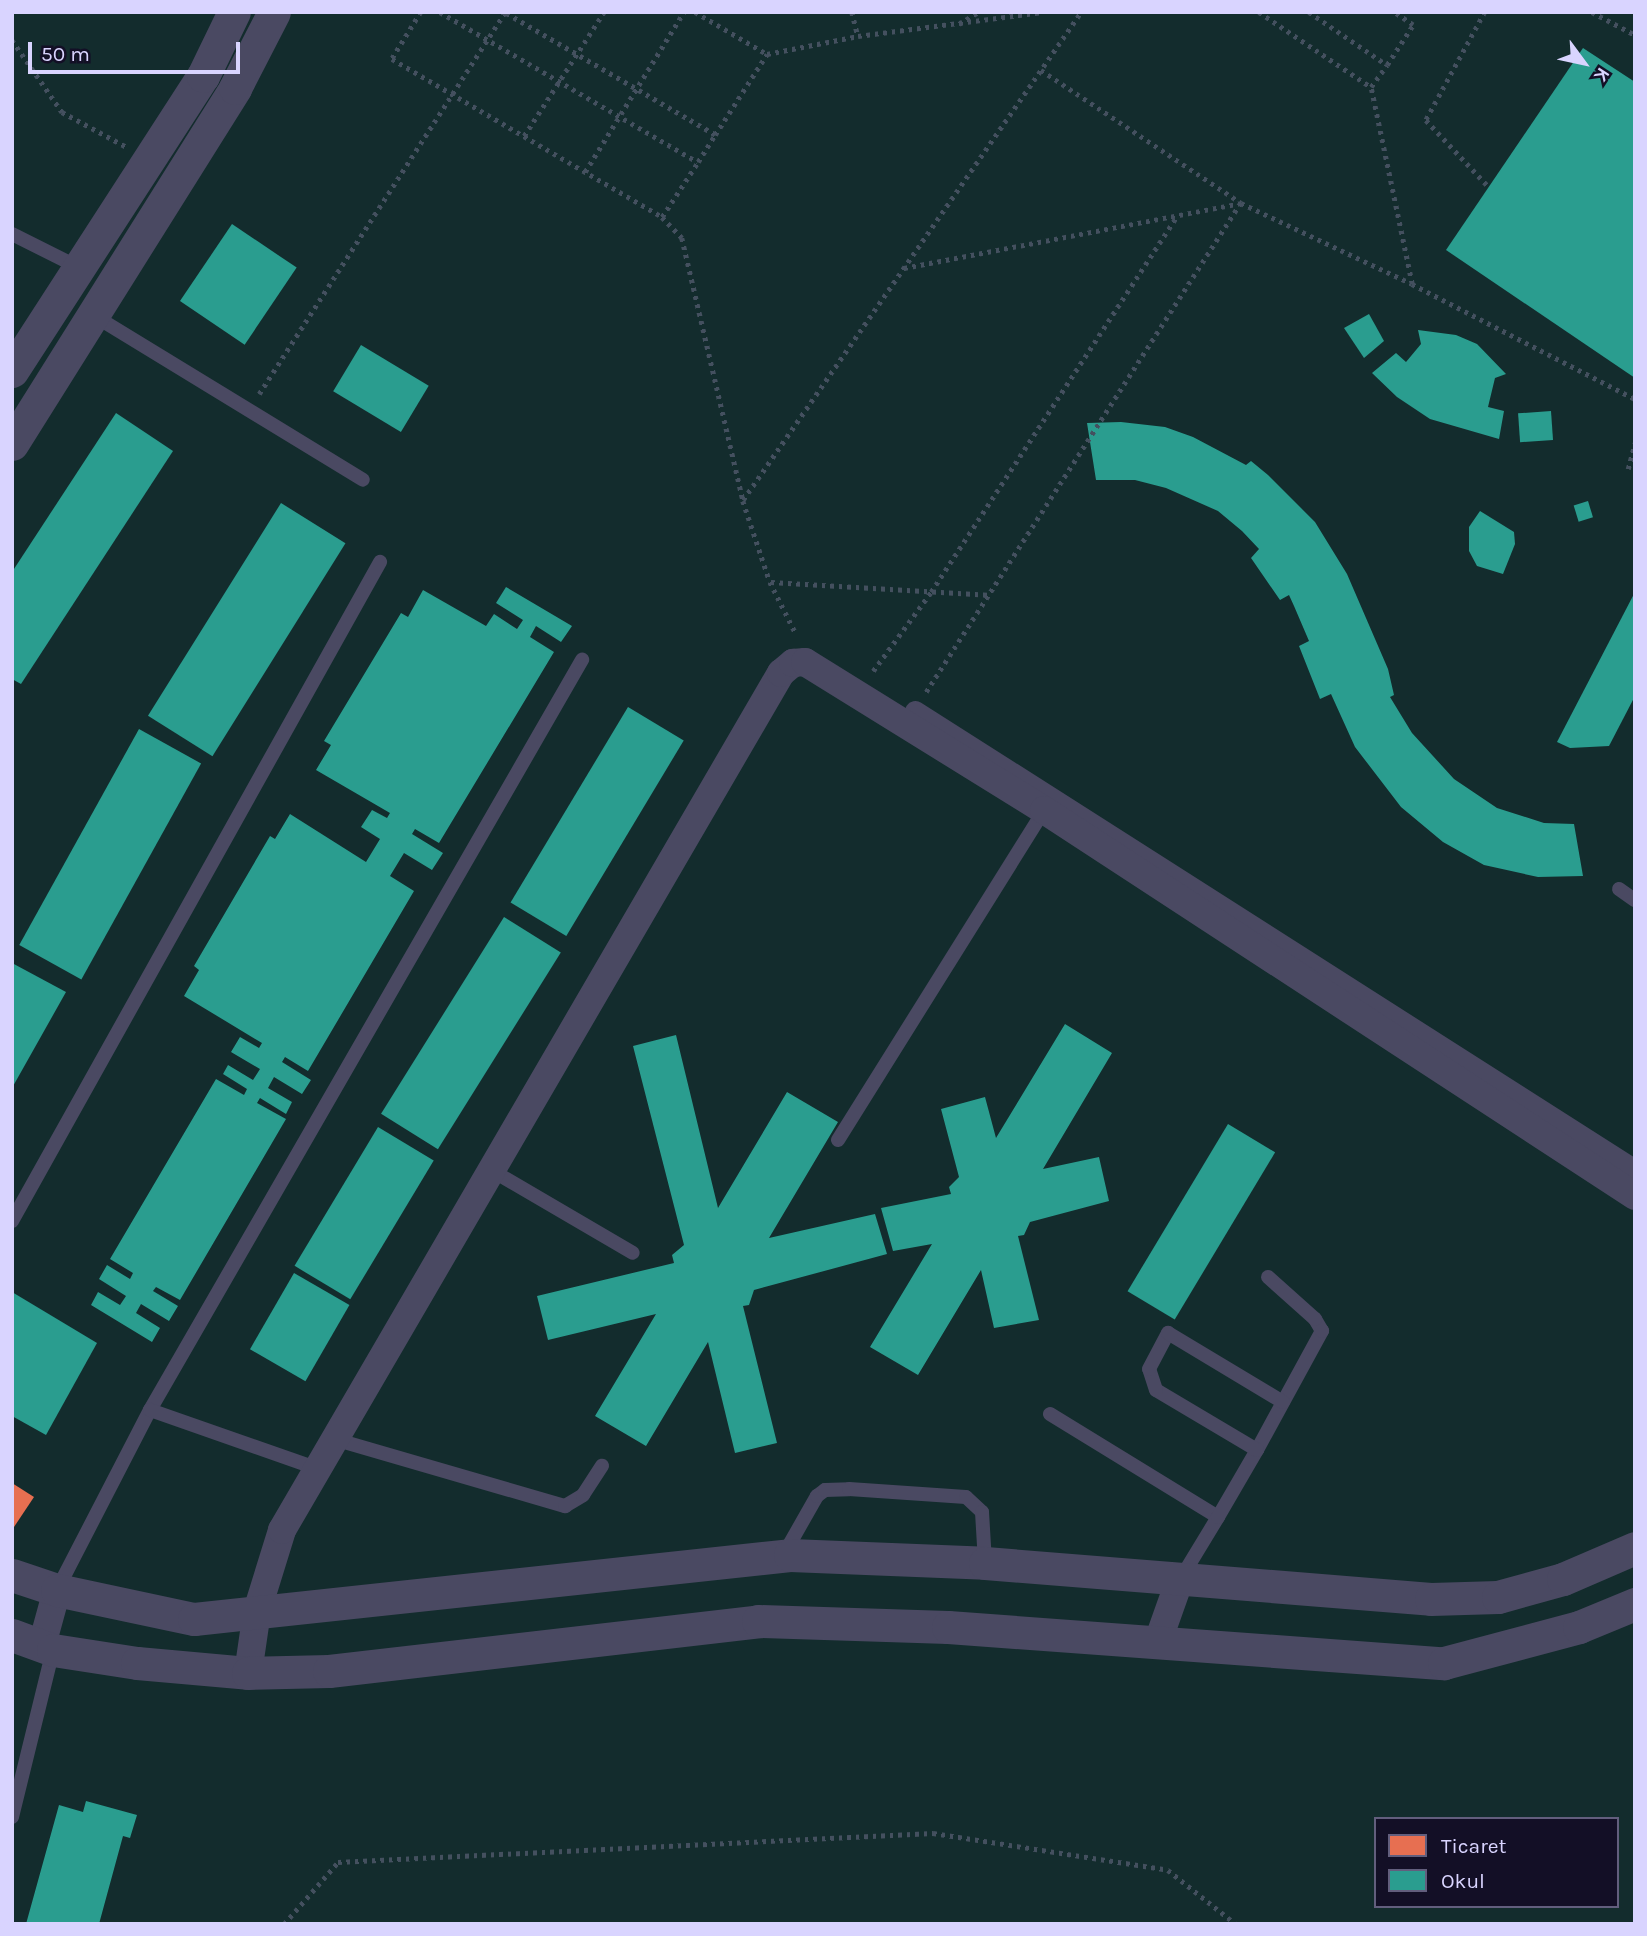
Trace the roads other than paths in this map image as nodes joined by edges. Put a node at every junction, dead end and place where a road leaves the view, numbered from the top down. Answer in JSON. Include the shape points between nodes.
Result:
{"nodes":[{"id":1,"x":234,"y":12,"type":"edge"},
{"id":2,"x":274,"y":12,"type":"edge"},
{"id":3,"x":286,"y":12,"type":"edge"},
{"id":4,"x":235,"y":88,"type":"junction"},
{"id":5,"x":12,"y":234,"type":"edge"},
{"id":6,"x":81,"y":268,"type":"junction"},
{"id":7,"x":93,"y":315,"type":"junction"},
{"id":8,"x":12,"y":371,"type":"edge"},
{"id":9,"x":12,"y":444,"type":"edge"},
{"id":10,"x":363,"y":480,"type":"dead end"},
{"id":11,"x":380,"y":562,"type":"dead end"},
{"id":12,"x":582,"y":660,"type":"dead end"},
{"id":13,"x":915,"y":711,"type":"road end"},
{"id":14,"x":1044,"y":810,"type":"junction"},
{"id":15,"x":1619,"y":889,"type":"dead end"},
{"id":16,"x":1635,"y":900,"type":"edge"},
{"id":17,"x":838,"y":1140,"type":"dead end"},
{"id":18,"x":491,"y":1170,"type":"junction"},
{"id":19,"x":1635,"y":1170,"type":"edge"},
{"id":20,"x":1635,"y":1196,"type":"edge"},
{"id":21,"x":12,"y":1221,"type":"edge"},
{"id":22,"x":633,"y":1253,"type":"dead end"},
{"id":23,"x":1268,"y":1278,"type":"dead end"},
{"id":24,"x":1283,"y":1402,"type":"junction"},
{"id":25,"x":150,"y":1410,"type":"junction"},
{"id":26,"x":1050,"y":1414,"type":"dead end"},
{"id":27,"x":334,"y":1439,"type":"junction"},
{"id":28,"x":1258,"y":1450,"type":"junction"},
{"id":29,"x":602,"y":1466,"type":"dead end"},
{"id":30,"x":316,"y":1468,"type":"junction"},
{"id":31,"x":1218,"y":1517,"type":"junction"},
{"id":32,"x":1635,"y":1548,"type":"edge"},
{"id":33,"x":782,"y":1556,"type":"junction"},
{"id":34,"x":985,"y":1563,"type":"junction"},
{"id":35,"x":12,"y":1575,"type":"edge"},
{"id":36,"x":1180,"y":1579,"type":"junction"},
{"id":37,"x":57,"y":1590,"type":"junction"},
{"id":38,"x":1635,"y":1604,"type":"edge"},
{"id":39,"x":257,"y":1611,"type":"junction"},
{"id":40,"x":36,"y":1643,"type":"edge"},
{"id":41,"x":1157,"y":1644,"type":"junction"},
{"id":42,"x":248,"y":1673,"type":"junction"},
{"id":43,"x":12,"y":1817,"type":"edge"}],
"edges":[{"from":1,"to":6,"type":"street","via":[[203,76]]},
{"from":2,"to":4,"type":"street"},
{"from":3,"to":4,"type":"lane"},
{"from":4,"to":7,"type":"street"},
{"from":5,"to":6,"type":"lane"},
{"from":6,"to":8,"type":"street"},
{"from":7,"to":9,"type":"street"},
{"from":7,"to":10,"type":"lane"},
{"from":11,"to":21,"type":"lane"},
{"from":12,"to":25,"type":"lane"},
{"from":13,"to":19,"type":"street"},
{"from":14,"to":17,"type":"lane"},
{"from":14,"to":18,"type":"street","via":[[806,662],[793,663],[781,673]]},
{"from":14,"to":20,"type":"street"},
{"from":15,"to":16,"type":"lane"},
{"from":18,"to":22,"type":"lane"},
{"from":18,"to":27,"type":"street"},
{"from":23,"to":24,"type":"lane","via":[[1315,1319],[1322,1331]]},
{"from":24,"to":28,"type":"lane"},
{"from":24,"to":28,"type":"lane","via":[[1168,1333],[1149,1369],[1156,1390]]},
{"from":25,"to":30,"type":"lane"},
{"from":25,"to":37,"type":"lane"},
{"from":26,"to":31,"type":"lane"},
{"from":27,"to":29,"type":"lane","via":[[565,1506],[583,1495]]},
{"from":27,"to":30,"type":"street"},
{"from":28,"to":31,"type":"lane"},
{"from":30,"to":39,"type":"street","via":[[282,1530]]},
{"from":31,"to":36,"type":"lane"},
{"from":32,"to":36,"type":"street","via":[[1563,1579],[1498,1597],[1431,1599]]},
{"from":33,"to":34,"type":"street"},
{"from":33,"to":34,"type":"lane","via":[[817,1496],[825,1490],[849,1489],[967,1497],[982,1511]]},
{"from":33,"to":39,"type":"street"},
{"from":34,"to":36,"type":"street"},
{"from":35,"to":37,"type":"street"},
{"from":36,"to":41,"type":"street"},
{"from":37,"to":39,"type":"street","via":[[194,1619]]},
{"from":37,"to":40,"type":"street"},
{"from":38,"to":41,"type":"street","via":[[1579,1628],[1444,1663]]},
{"from":39,"to":42,"type":"street"},
{"from":40,"to":42,"type":"street","via":[[136,1664]]},
{"from":40,"to":43,"type":"lane"},
{"from":41,"to":42,"type":"street","via":[[948,1627],[758,1621],[329,1671]]}]}
